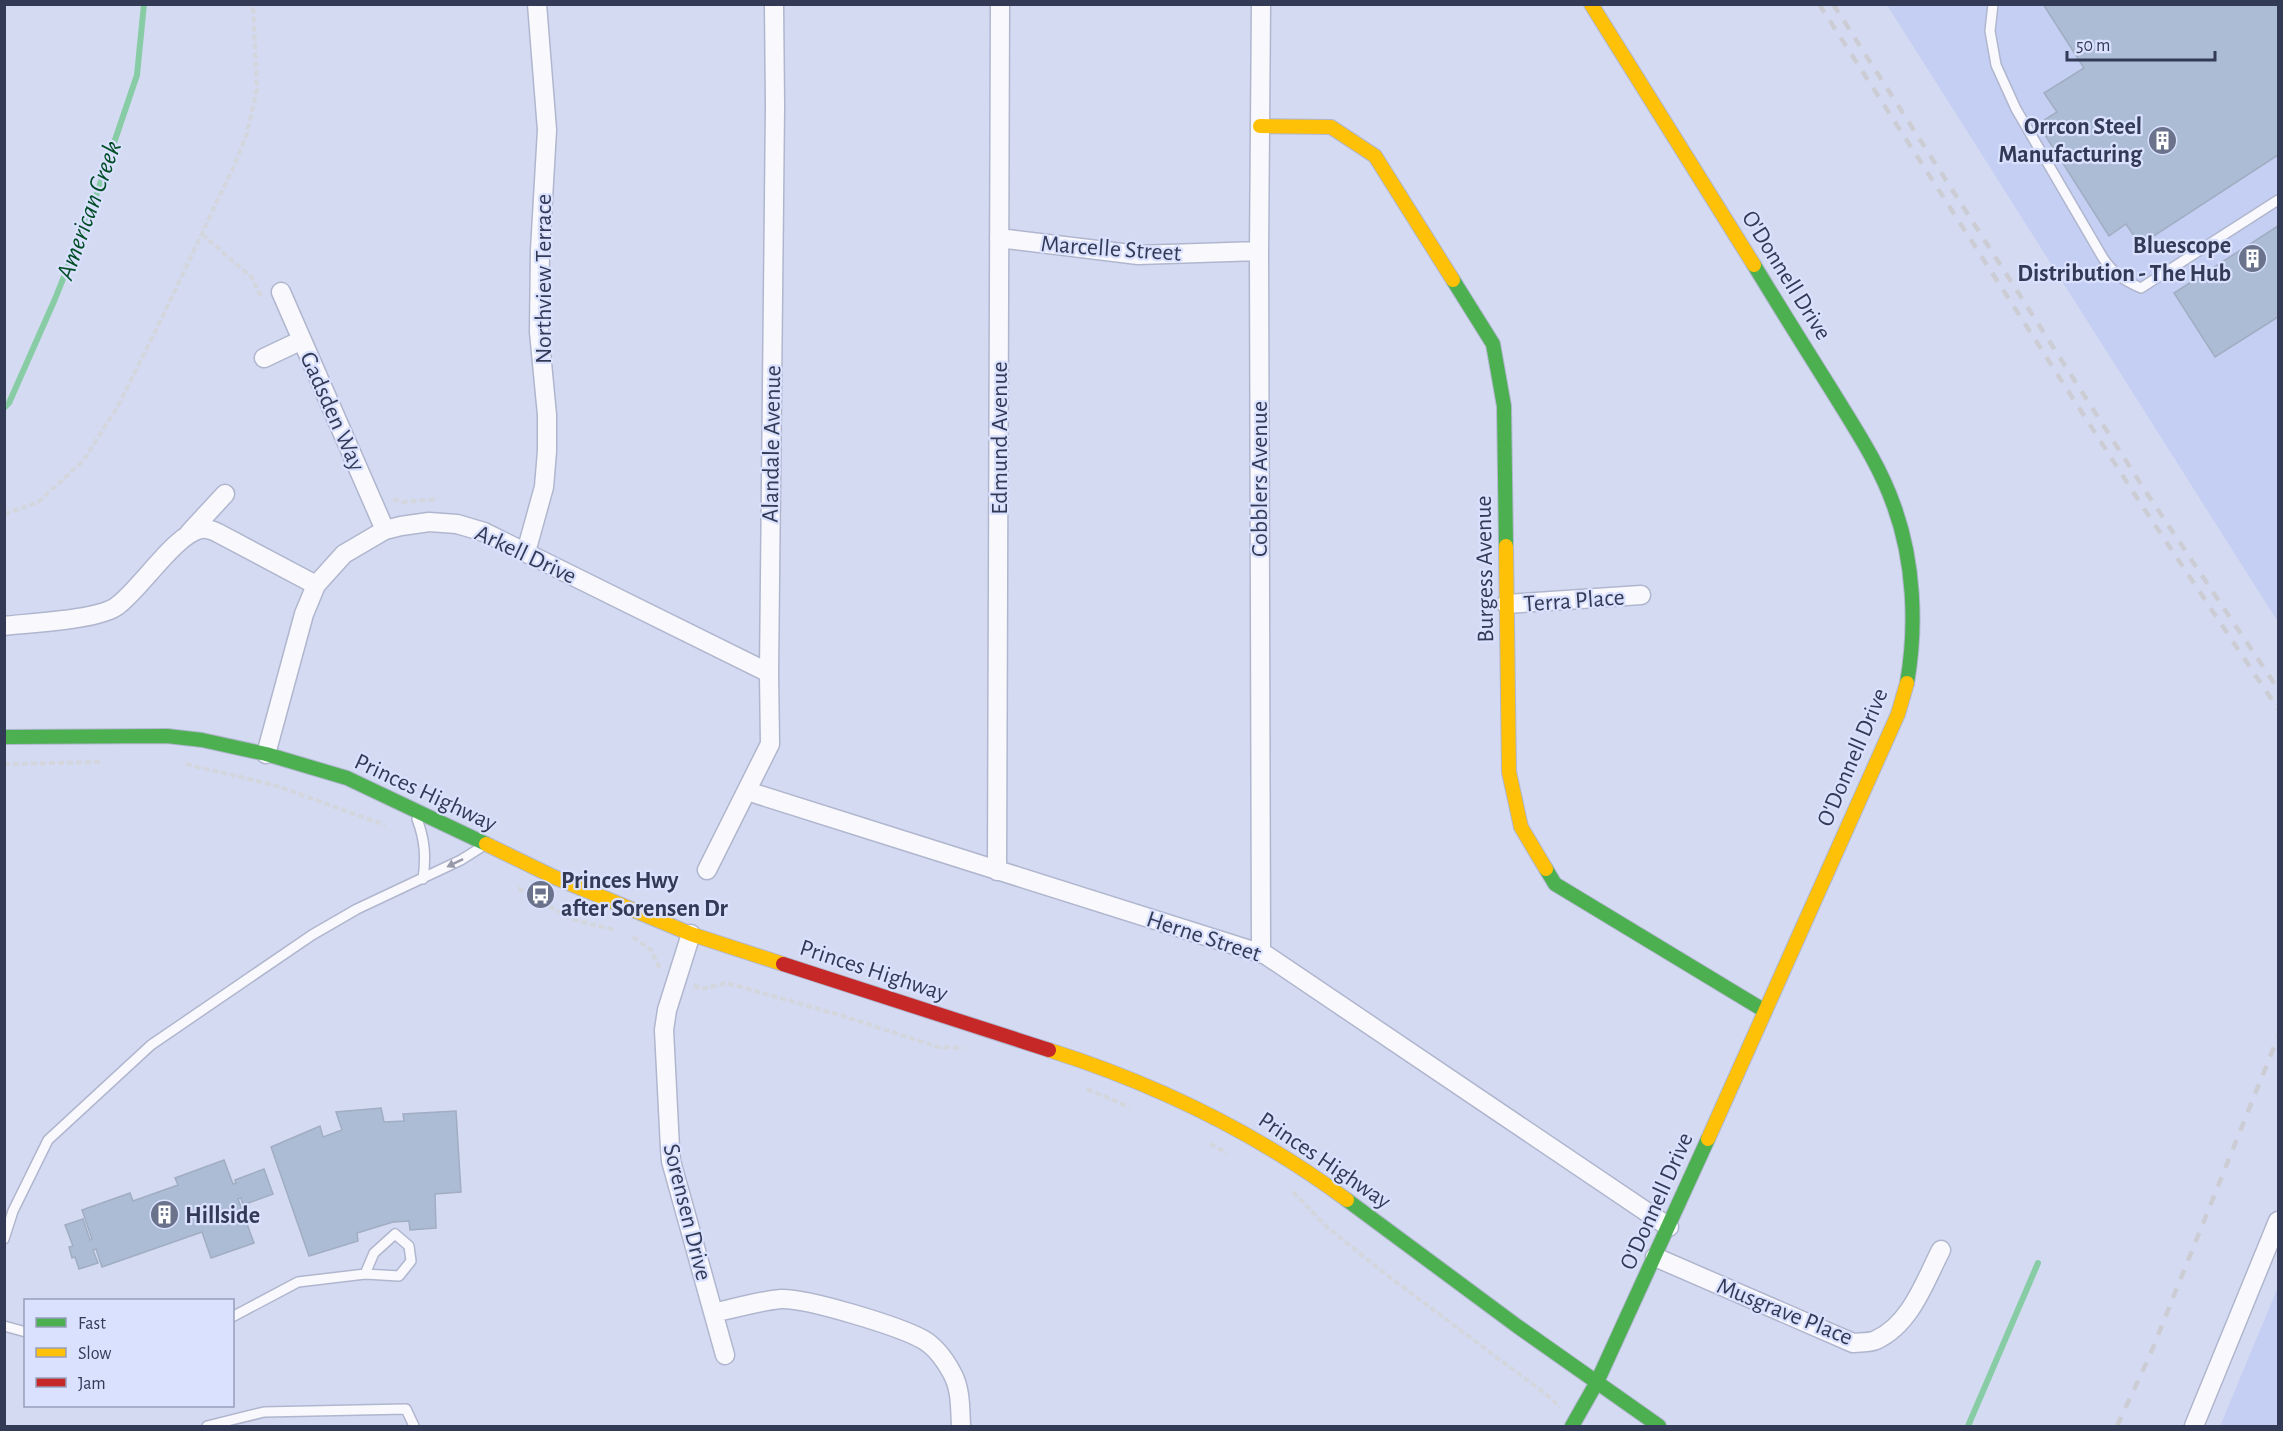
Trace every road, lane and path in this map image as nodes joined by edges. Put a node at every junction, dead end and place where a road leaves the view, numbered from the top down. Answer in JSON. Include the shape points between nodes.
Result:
{"nodes":[{"id":1,"x":253,"y":4,"type":"edge"},
{"id":2,"x":537,"y":4,"type":"edge"},
{"id":3,"x":774,"y":4,"type":"edge"},
{"id":4,"x":1000,"y":4,"type":"edge"},
{"id":5,"x":1261,"y":4,"type":"edge"},
{"id":6,"x":1591,"y":4,"type":"edge"},
{"id":7,"x":1993,"y":4,"type":"edge"},
{"id":8,"x":1260,"y":126,"type":"junction"},
{"id":9,"x":2278,"y":201,"type":"edge"},
{"id":10,"x":999,"y":238,"type":"junction"},
{"id":11,"x":1259,"y":251,"type":"junction"},
{"id":12,"x":281,"y":292,"type":"dead end"},
{"id":13,"x":302,"y":340,"type":"junction"},
{"id":14,"x":264,"y":358,"type":"dead end"},
{"id":15,"x":225,"y":494,"type":"dead end"},
{"id":16,"x":4,"y":514,"type":"edge"},
{"id":17,"x":385,"y":530,"type":"junction"},
{"id":18,"x":188,"y":535,"type":"junction"},
{"id":19,"x":526,"y":552,"type":"junction"},
{"id":20,"x":316,"y":585,"type":"junction"},
{"id":21,"x":1641,"y":595,"type":"dead end"},
{"id":22,"x":1506,"y":604,"type":"junction"},
{"id":23,"x":4,"y":626,"type":"edge"},
{"id":24,"x":769,"y":673,"type":"junction"},
{"id":25,"x":4,"y":737,"type":"edge"},
{"id":26,"x":266,"y":754,"type":"junction"},
{"id":27,"x":104,"y":762,"type":"dead end"},
{"id":28,"x":179,"y":762,"type":"dead end"},
{"id":29,"x":4,"y":764,"type":"edge"},
{"id":30,"x":747,"y":790,"type":"junction"},
{"id":31,"x":413,"y":809,"type":"junction"},
{"id":32,"x":389,"y":827,"type":"dead end"},
{"id":33,"x":487,"y":844,"type":"junction"},
{"id":34,"x":707,"y":870,"type":"dead end"},
{"id":35,"x":997,"y":871,"type":"junction"},
{"id":36,"x":423,"y":879,"type":"junction"},
{"id":37,"x":512,"y":884,"type":"dead end"},
{"id":38,"x":691,"y":934,"type":"junction"},
{"id":39,"x":1261,"y":953,"type":"junction"},
{"id":40,"x":678,"y":977,"type":"junction"},
{"id":41,"x":1765,"y":1011,"type":"junction"},
{"id":42,"x":967,"y":1049,"type":"dead end"},
{"id":43,"x":1085,"y":1088,"type":"dead end"},
{"id":44,"x":1137,"y":1110,"type":"dead end"},
{"id":45,"x":1206,"y":1142,"type":"dead end"},
{"id":46,"x":1234,"y":1157,"type":"dead end"},
{"id":47,"x":1289,"y":1188,"type":"dead end"},
{"id":48,"x":2278,"y":1221,"type":"edge"},
{"id":49,"x":1669,"y":1227,"type":"junction"},
{"id":50,"x":4,"y":1239,"type":"edge"},
{"id":51,"x":1941,"y":1250,"type":"dead end"},
{"id":52,"x":1655,"y":1257,"type":"junction"},
{"id":53,"x":365,"y":1274,"type":"junction"},
{"id":54,"x":714,"y":1313,"type":"junction"},
{"id":55,"x":234,"y":1316,"type":"edge"},
{"id":56,"x":4,"y":1326,"type":"edge"},
{"id":57,"x":24,"y":1331,"type":"edge"},
{"id":58,"x":725,"y":1354,"type":"dead end"},
{"id":59,"x":1597,"y":1382,"type":"junction"},
{"id":60,"x":1574,"y":1424,"type":"edge"},
{"id":61,"x":207,"y":1426,"type":"edge"},
{"id":62,"x":414,"y":1426,"type":"edge"},
{"id":63,"x":961,"y":1426,"type":"edge"},
{"id":64,"x":1659,"y":1426,"type":"edge"},
{"id":65,"x":2194,"y":1426,"type":"edge"}],
"edges":[{"from":1,"to":16,"type":"path","via":[[257,89],[247,133],[148,347],[118,406],[83,461],[37,503]]},
{"from":2,"to":19,"type":"street","name":"Northview Terrace","via":[[547,130],[538,333],[547,451],[544,487]]},
{"from":3,"to":24,"type":"street","name":"Alandale Avenue"},
{"from":4,"to":10,"type":"street","name":"Edmund Avenue"},
{"from":5,"to":8,"type":"street","name":"Cobblers Avenue"},
{"from":6,"to":41,"type":"street","name":"O'Donnell Drive","via":[[1857,431],[1897,513],[1905,545],[1910,636],[1908,676],[1898,714]]},
{"from":7,"to":9,"type":"lane","via":[[1990,31],[1996,65],[2016,109],[2103,258],[2122,280],[2141,288]]},
{"from":8,"to":11,"type":"street","name":"Cobblers Avenue"},
{"from":8,"to":22,"type":"street","name":"Burgess Avenue","via":[[1331,127],[1375,156],[1493,344],[1504,406]]},
{"from":10,"to":11,"type":"street","name":"Marcelle Street","via":[[1138,255]]},
{"from":10,"to":35,"type":"street","name":"Edmund Avenue"},
{"from":11,"to":39,"type":"street","name":"Cobblers Avenue"},
{"from":12,"to":13,"type":"street","name":"Gadsden Way"},
{"from":13,"to":14,"type":"street"},
{"from":13,"to":17,"type":"street","name":"Gadsden Way"},
{"from":15,"to":18,"type":"street"},
{"from":17,"to":19,"type":"street","name":"Arkell Drive","via":[[429,522],[457,524]]},
{"from":17,"to":20,"type":"street","name":"Arkell Drive","via":[[344,554]]},
{"from":18,"to":20,"type":"street","via":[[210,529]]},
{"from":18,"to":23,"type":"street","via":[[109,611]]},
{"from":19,"to":24,"type":"street","name":"Arkell Drive"},
{"from":20,"to":26,"type":"street","name":"Arkell Drive","via":[[295,642]]},
{"from":21,"to":22,"type":"street","name":"Terra Place"},
{"from":22,"to":41,"type":"street","name":"Burgess Avenue","via":[[1509,772],[1521,827],[1555,884]]},
{"from":24,"to":30,"type":"street","name":"Alandale Avenue","via":[[770,744]]},
{"from":25,"to":26,"type":"street","name":"Princes Highway","via":[[167,736]]},
{"from":26,"to":31,"type":"street","name":"Princes Highway","via":[[347,778]]},
{"from":27,"to":29,"type":"path"},
{"from":28,"to":32,"type":"path","via":[[274,784]]},
{"from":30,"to":34,"type":"street","name":"Alandale Avenue"},
{"from":30,"to":35,"type":"street","name":"Herne Street"},
{"from":31,"to":33,"type":"street","name":"Princes Highway"},
{"from":31,"to":36,"type":"lane","via":[[425,843]]},
{"from":33,"to":36,"type":"lane","one_way":true},
{"from":33,"to":38,"type":"street","name":"Princes Highway","via":[[554,878]]},
{"from":35,"to":39,"type":"street","name":"Herne Street"},
{"from":36,"to":50,"type":"lane","via":[[312,935],[151,1045],[48,1140],[13,1211]]},
{"from":37,"to":40,"type":"path","via":[[571,920],[626,932],[651,950],[659,968]]},
{"from":38,"to":40,"type":"street","name":"Sorensen Drive"},
{"from":38,"to":59,"type":"street","name":"Princes Highway","via":[[1108,1069],[1235,1127],[1319,1179]]},
{"from":39,"to":49,"type":"street","name":"Herne Street"},
{"from":40,"to":42,"type":"path","via":[[701,989],[727,983],[938,1047]]},
{"from":40,"to":54,"type":"street","name":"Sorensen Drive","via":[[664,1030],[671,1161]]},
{"from":41,"to":49,"type":"street","name":"O'Donnell Drive"},
{"from":43,"to":44,"type":"path"},
{"from":45,"to":46,"type":"path"},
{"from":47,"to":60,"type":"path","via":[[1326,1226],[1543,1392]]},
{"from":48,"to":65,"type":"street"},
{"from":49,"to":52,"type":"street","name":"O'Donnell Drive"},
{"from":51,"to":52,"type":"street","name":"Musgrave Place","via":[[1908,1313],[1894,1329],[1874,1342],[1853,1343]]},
{"from":52,"to":59,"type":"street","name":"O'Donnell Drive"},
{"from":53,"to":53,"type":"lane","via":[[399,1276],[411,1261],[409,1246],[395,1234],[374,1252]]},
{"from":53,"to":55,"type":"lane","via":[[298,1282]]},
{"from":54,"to":58,"type":"street","name":"Sorensen Drive"},
{"from":54,"to":63,"type":"street","name":"Sorensen Drive","via":[[780,1299],[800,1300],[921,1339],[934,1348],[953,1373]]},
{"from":56,"to":57,"type":"lane"},
{"from":59,"to":60,"type":"street","name":"O'Donnell Drive"},
{"from":59,"to":64,"type":"street","name":"Princes Highway"},
{"from":61,"to":62,"type":"lane","via":[[264,1412],[406,1409]]}]}
